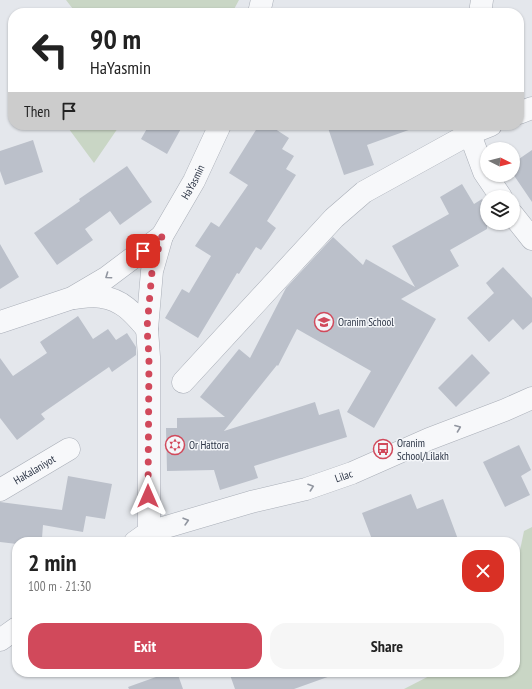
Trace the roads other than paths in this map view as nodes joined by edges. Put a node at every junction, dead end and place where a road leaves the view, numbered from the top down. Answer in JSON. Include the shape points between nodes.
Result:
{"nodes":[{"id":1,"x":218,"y":130,"type":"edge"},
{"id":2,"x":469,"y":130,"type":"edge"},
{"id":3,"x":471,"y":130,"type":"edge"},
{"id":4,"x":496,"y":190,"type":"edge"},
{"id":5,"x":520,"y":224,"type":"edge"},
{"id":6,"x":162,"y":236,"type":"junction"},
{"id":7,"x":532,"y":239,"type":"edge"},
{"id":8,"x":72,"y":298,"type":"junction"},
{"id":9,"x":0,"y":322,"type":"edge"},
{"id":10,"x":147,"y":328,"type":"junction"},
{"id":11,"x":184,"y":382,"type":"dead end"},
{"id":12,"x":532,"y":398,"type":"edge"},
{"id":13,"x":69,"y":449,"type":"dead end"},
{"id":14,"x":0,"y":490,"type":"edge"},
{"id":15,"x":142,"y":537,"type":"edge"},
{"id":16,"x":12,"y":632,"type":"edge"},
{"id":17,"x":0,"y":640,"type":"edge"}],
"edges":[{"from":1,"to":6,"type":"street","name":"HaYasmin","via":[[194,181]]},
{"from":2,"to":11,"type":"street","via":[[364,192],[334,218]]},
{"from":3,"to":4,"type":"street","via":[[484,172]]},
{"from":5,"to":7,"type":"street"},
{"from":6,"to":8,"type":"street","name":"HaYasmin","one_way":true,"via":[[106,278]]},
{"from":6,"to":10,"type":"street","name":"HaYasmin","via":[[152,271]]},
{"from":8,"to":9,"type":"street","name":"HaYasmin"},
{"from":8,"to":10,"type":"street","name":"HaYasmin","via":[[102,296],[116,301],[130,309]]},
{"from":10,"to":15,"type":"street","name":"HaYasmin","via":[[149,357]]},
{"from":15,"to":12,"type":"street","name":"Lilac","one_way":true,"via":[[352,473]]},
{"from":13,"to":14,"type":"street","name":"HaKalaniyot"},
{"from":16,"to":17,"type":"street"}]}
